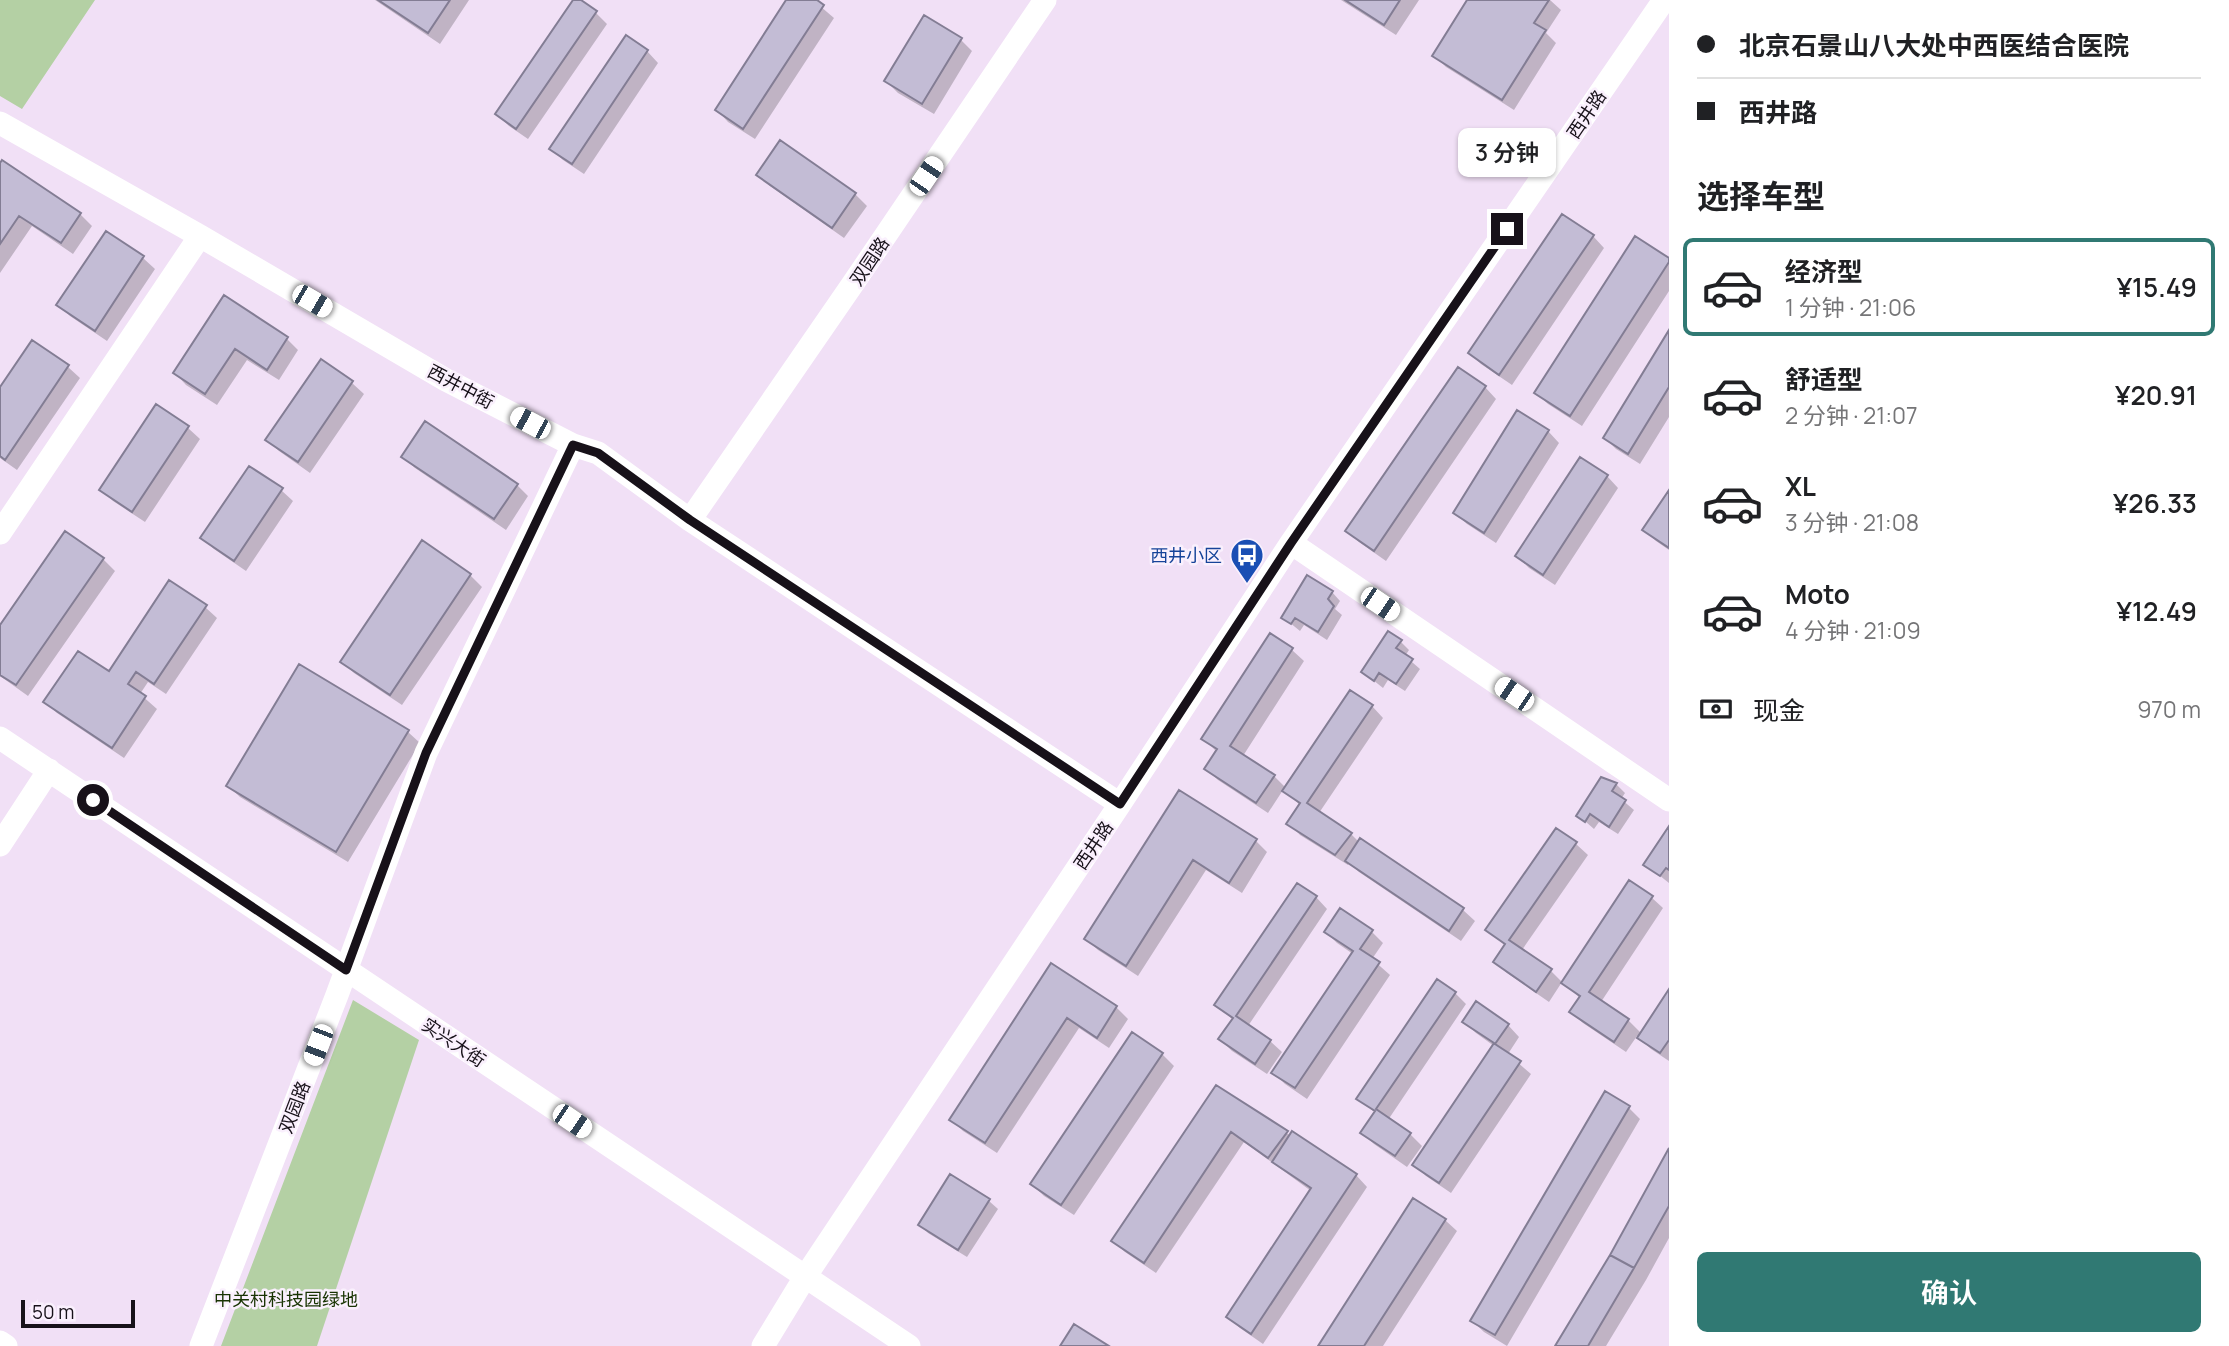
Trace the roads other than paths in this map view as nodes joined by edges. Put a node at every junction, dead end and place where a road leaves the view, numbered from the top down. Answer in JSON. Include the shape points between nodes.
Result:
{"nodes":[{"id":1,"x":1045,"y":0,"type":"edge"},
{"id":2,"x":1664,"y":0,"type":"edge"},
{"id":3,"x":0,"y":123,"type":"edge"},
{"id":4,"x":200,"y":236,"type":"junction"},
{"id":5,"x":573,"y":445,"type":"junction"},
{"id":6,"x":690,"y":520,"type":"junction"},
{"id":7,"x":0,"y":533,"type":"edge"},
{"id":8,"x":1291,"y":543,"type":"junction"},
{"id":9,"x":0,"y":738,"type":"edge"},
{"id":10,"x":49,"y":771,"type":"junction"},
{"id":11,"x":1669,"y":800,"type":"edge"},
{"id":12,"x":1120,"y":804,"type":"junction"},
{"id":13,"x":0,"y":845,"type":"edge"},
{"id":14,"x":346,"y":970,"type":"junction"},
{"id":15,"x":805,"y":1277,"type":"junction"},
{"id":16,"x":0,"y":1342,"type":"edge"},
{"id":17,"x":6,"y":1346,"type":"edge"},
{"id":18,"x":201,"y":1346,"type":"edge"},
{"id":19,"x":764,"y":1346,"type":"edge"},
{"id":20,"x":908,"y":1346,"type":"edge"}],
"edges":[{"from":1,"to":6,"type":"street","name":"双园路"},
{"from":2,"to":8,"type":"street","name":"西井路"},
{"from":3,"to":4,"type":"street","name":"西井中街"},
{"from":4,"to":5,"type":"street","name":"西井中街","via":[[446,380]]},
{"from":4,"to":7,"type":"street"},
{"from":5,"to":6,"type":"street","name":"西井中街","via":[[598,453]]},
{"from":5,"to":14,"type":"street","name":"双园路","via":[[426,753]]},
{"from":6,"to":12,"type":"street","name":"西井中街"},
{"from":8,"to":11,"type":"street"},
{"from":8,"to":12,"type":"street","name":"西井路"},
{"from":9,"to":10,"type":"street","name":"实兴大街"},
{"from":10,"to":13,"type":"street"},
{"from":10,"to":14,"type":"street","name":"实兴大街"},
{"from":12,"to":15,"type":"street","name":"西井路"},
{"from":14,"to":15,"type":"street","name":"实兴大街"},
{"from":14,"to":18,"type":"street","name":"双园路"},
{"from":15,"to":19,"type":"street","name":"西井路"},
{"from":15,"to":20,"type":"street","name":"实兴大街"},
{"from":16,"to":17,"type":"street"}]}
